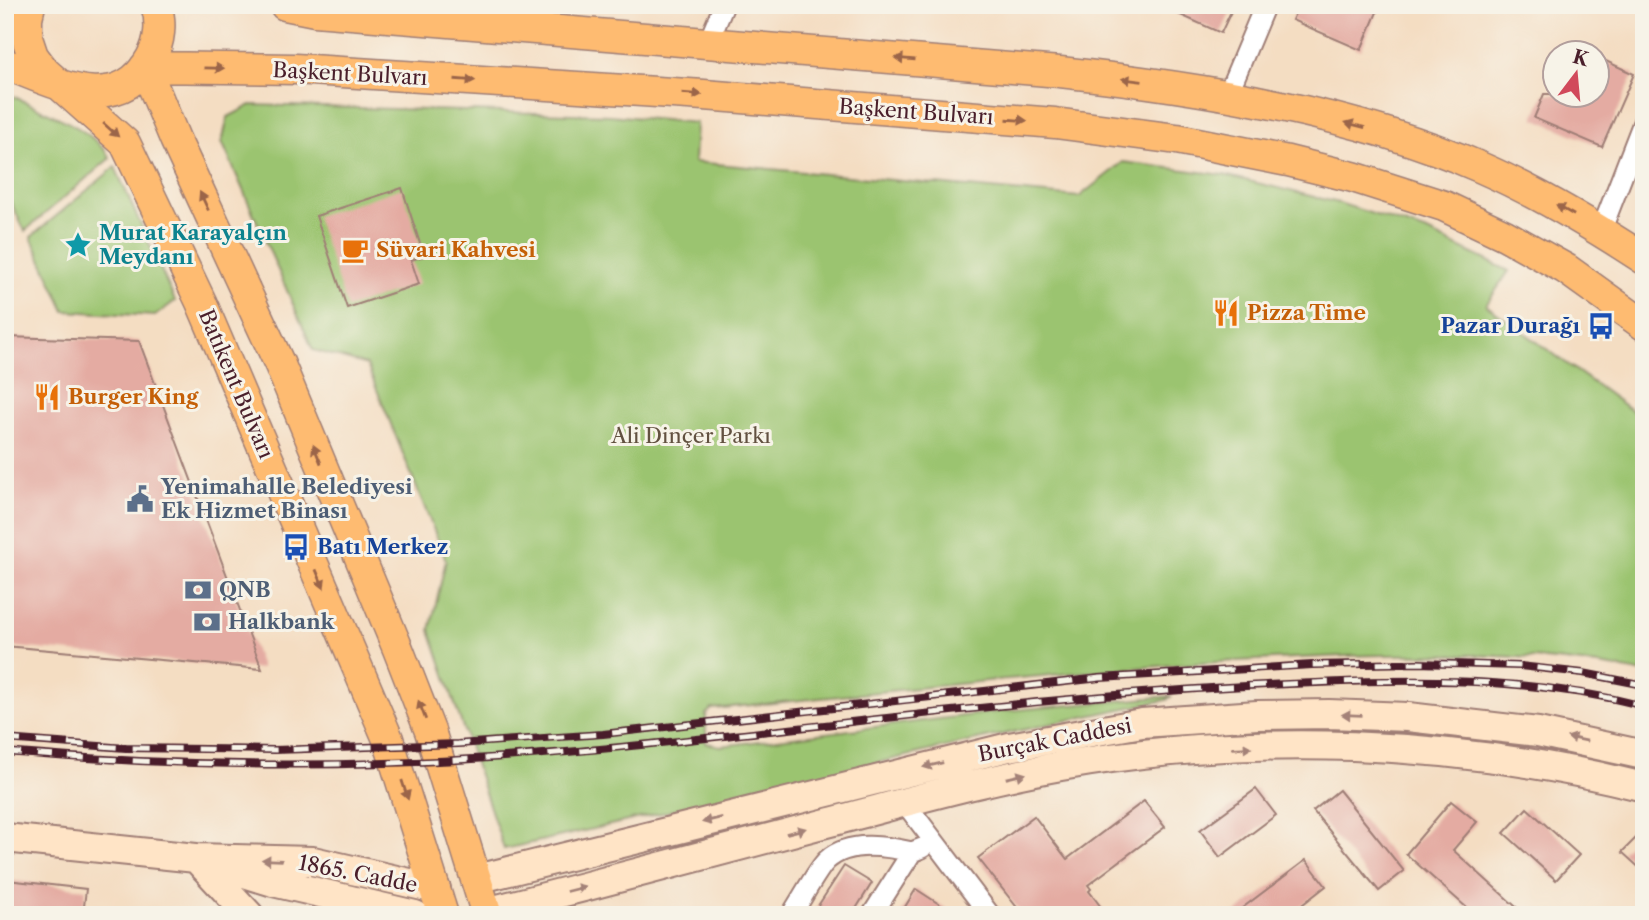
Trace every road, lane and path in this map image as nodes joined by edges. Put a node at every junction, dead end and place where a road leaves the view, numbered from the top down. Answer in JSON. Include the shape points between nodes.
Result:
{"nodes":[{"id":1,"x":30,"y":5,"type":"edge"},
{"id":2,"x":156,"y":5,"type":"edge"},
{"id":3,"x":285,"y":5,"type":"edge"},
{"id":4,"x":724,"y":5,"type":"edge"},
{"id":5,"x":1265,"y":5,"type":"edge"},
{"id":6,"x":708,"y":43,"type":"junction"},
{"id":7,"x":5,"y":64,"type":"edge"},
{"id":8,"x":145,"y":67,"type":"junction"},
{"id":9,"x":60,"y":84,"type":"junction"},
{"id":10,"x":1227,"y":96,"type":"junction"},
{"id":11,"x":1644,"y":120,"type":"edge"},
{"id":12,"x":1601,"y":231,"type":"junction"},
{"id":13,"x":1644,"y":259,"type":"edge"},
{"id":14,"x":1644,"y":325,"type":"edge"},
{"id":15,"x":1644,"y":755,"type":"edge"},
{"id":16,"x":1644,"y":787,"type":"edge"},
{"id":17,"x":905,"y":803,"type":"junction"},
{"id":18,"x":5,"y":838,"type":"edge"},
{"id":19,"x":936,"y":844,"type":"junction"},
{"id":20,"x":912,"y":852,"type":"junction"},
{"id":21,"x":196,"y":858,"type":"junction"},
{"id":22,"x":313,"y":861,"type":"junction"},
{"id":23,"x":344,"y":869,"type":"junction"},
{"id":24,"x":477,"y":879,"type":"junction"},
{"id":25,"x":439,"y":902,"type":"edge"},
{"id":26,"x":320,"y":903,"type":"edge"},
{"id":27,"x":351,"y":907,"type":"edge"},
{"id":28,"x":483,"y":914,"type":"edge"},
{"id":29,"x":249,"y":915,"type":"edge"},
{"id":30,"x":415,"y":915,"type":"edge"},
{"id":31,"x":791,"y":915,"type":"edge"},
{"id":32,"x":872,"y":915,"type":"edge"},
{"id":33,"x":990,"y":915,"type":"edge"}],
"edges":[{"from":1,"to":9,"type":"main road","name":"Batıkent Bulvarı","via":[[27,38],[33,56]]},
{"from":2,"to":8,"type":"main road","via":[[160,30]]},
{"from":3,"to":6,"type":"main road"},
{"from":4,"to":6,"type":"street"},
{"from":5,"to":10,"type":"street"},
{"from":10,"to":6,"type":"main road","one_way":true,"via":[[1060,72]]},
{"from":7,"to":9,"type":"main road"},
{"from":8,"to":9,"type":"main road","via":[[132,80],[97,93]]},
{"from":8,"to":14,"type":"main road","name":"Başkent Bulvarı","one_way":true,"via":[[295,69],[664,93],[1144,133],[1301,164],[1444,206],[1566,269]]},
{"from":24,"to":8,"type":"main road","one_way":true,"via":[[430,731],[398,649],[280,365]]},
{"from":9,"to":25,"type":"main road","name":"Batıkent Bulvarı","one_way":true,"via":[[125,143],[201,302],[388,739]]},
{"from":12,"to":10,"type":"main road","one_way":true,"via":[[1530,190],[1424,146]]},
{"from":11,"to":12,"type":"street"},
{"from":12,"to":13,"type":"main road"},
{"from":15,"to":24,"type":"street","name":"Burçak Caddesi","one_way":true,"via":[[1538,732],[1408,718],[1257,715],[1142,723],[1009,747]]},
{"from":17,"to":16,"type":"street","name":"Burçak Caddesi","one_way":true,"via":[[1062,766],[1202,749],[1266,747],[1417,749],[1484,755]]},
{"from":17,"to":19,"type":"street"},
{"from":28,"to":17,"type":"street","name":"Burçak Caddesi","one_way":true},
{"from":18,"to":21,"type":"street","name":"1865. Cadde"},
{"from":19,"to":20,"type":"street"},
{"from":19,"to":33,"type":"street"},
{"from":20,"to":31,"type":"street","via":[[872,846],[834,856]]},
{"from":20,"to":32,"type":"street"},
{"from":22,"to":21,"type":"street","name":"1865. Cadde","one_way":true},
{"from":21,"to":26,"type":"street","name":"1865. Cadde","via":[[273,882]]},
{"from":21,"to":29,"type":"street"},
{"from":22,"to":23,"type":"street","name":"1865. Cadde"},
{"from":22,"to":26,"type":"street"},
{"from":23,"to":25,"type":"street","name":"1865. Cadde"},
{"from":23,"to":27,"type":"street"},
{"from":24,"to":25,"type":"main road"},
{"from":24,"to":28,"type":"main road"},
{"from":26,"to":27,"type":"street","name":"1865. Cadde"},
{"from":27,"to":30,"type":"street","name":"1865. Cadde"}]}
